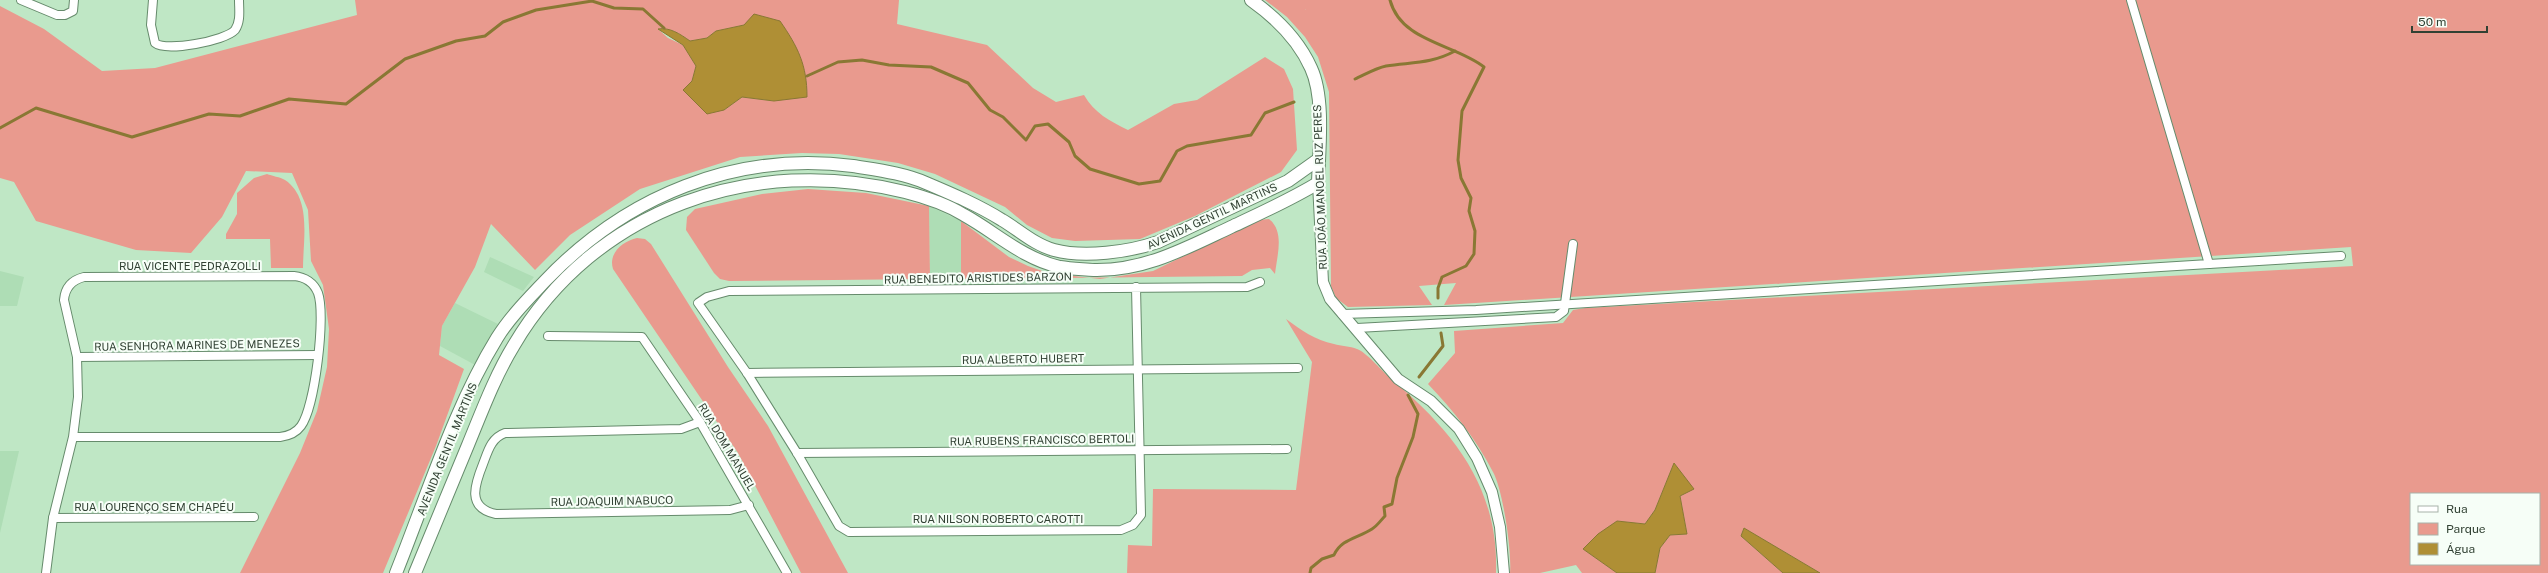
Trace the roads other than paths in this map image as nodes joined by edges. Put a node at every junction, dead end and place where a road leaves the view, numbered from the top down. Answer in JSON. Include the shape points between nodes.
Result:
{"nodes":[{"id":1,"x":21,"y":0,"type":"edge"},
{"id":2,"x":74,"y":0,"type":"edge"},
{"id":3,"x":152,"y":0,"type":"edge"},
{"id":4,"x":239,"y":0,"type":"edge"},
{"id":5,"x":1251,"y":0,"type":"edge"},
{"id":6,"x":2132,"y":0,"type":"edge"},
{"id":7,"x":1319,"y":159,"type":"junction"},
{"id":8,"x":1288,"y":181,"type":"junction"},
{"id":9,"x":1318,"y":184,"type":"junction"},
{"id":10,"x":1294,"y":198,"type":"junction"},
{"id":11,"x":652,"y":200,"type":"junction"},
{"id":12,"x":638,"y":207,"type":"junction"},
{"id":13,"x":658,"y":212,"type":"junction"},
{"id":14,"x":645,"y":219,"type":"junction"},
{"id":15,"x":1573,"y":244,"type":"dead end"},
{"id":16,"x":581,"y":246,"type":"junction"},
{"id":17,"x":569,"y":256,"type":"junction"},
{"id":18,"x":2341,"y":256,"type":"dead end"},
{"id":19,"x":589,"y":257,"type":"junction"},
{"id":20,"x":2209,"y":264,"type":"junction"},
{"id":21,"x":577,"y":267,"type":"junction"},
{"id":22,"x":1260,"y":282,"type":"dead end"},
{"id":23,"x":1136,"y":287,"type":"junction"},
{"id":24,"x":1566,"y":303,"type":"junction"},
{"id":25,"x":1342,"y":314,"type":"junction"},
{"id":26,"x":1357,"y":328,"type":"junction"},
{"id":27,"x":548,"y":336,"type":"dead end"},
{"id":28,"x":318,"y":355,"type":"junction"},
{"id":29,"x":77,"y":358,"type":"junction"},
{"id":30,"x":1298,"y":368,"type":"dead end"},
{"id":31,"x":1138,"y":369,"type":"junction"},
{"id":32,"x":747,"y":374,"type":"junction"},
{"id":33,"x":700,"y":422,"type":"junction"},
{"id":34,"x":73,"y":437,"type":"junction"},
{"id":35,"x":1287,"y":449,"type":"dead end"},
{"id":36,"x":1139,"y":450,"type":"junction"},
{"id":37,"x":797,"y":453,"type":"junction"},
{"id":38,"x":749,"y":505,"type":"junction"},
{"id":39,"x":254,"y":517,"type":"dead end"},
{"id":40,"x":53,"y":518,"type":"junction"},
{"id":41,"x":46,"y":573,"type":"edge"},
{"id":42,"x":396,"y":573,"type":"edge"},
{"id":43,"x":415,"y":573,"type":"edge"},
{"id":44,"x":787,"y":573,"type":"edge"},
{"id":45,"x":1504,"y":573,"type":"edge"}],
"edges":[{"from":1,"to":2,"type":"street","via":[[57,15],[71,12],[74,9]]},
{"from":3,"to":4,"type":"street","via":[[152,34],[159,46],[180,46],[225,37],[234,30],[240,19]]},
{"from":5,"to":7,"type":"main road","name":"RUA JOÃO MANOEL RUZ PERES","via":[[1285,30],[1312,68],[1319,112]]},
{"from":6,"to":20,"type":"street"},
{"from":7,"to":8,"type":"main road","name":"AVENIDA GENTIL MARTINS"},
{"from":7,"to":9,"type":"main road","name":"RUA JOÃO MANOEL RUZ PERES"},
{"from":8,"to":10,"type":"street"},
{"from":8,"to":11,"type":"main road","name":"AVENIDA GENTIL MARTINS","via":[[1158,242],[1137,250],[1100,253],[1072,252],[1045,247],[969,202],[922,181],[881,170],[799,163],[747,169],[700,180]]},
{"from":9,"to":10,"type":"main road","name":"AVENIDA GENTIL MARTINS"},
{"from":9,"to":25,"type":"street","name":"RUA JOÃO MANOEL RUZ PERES","via":[[1323,282],[1330,299]]},
{"from":10,"to":13,"type":"main road","name":"AVENIDA GENTIL MARTINS","via":[[1171,256],[1130,267],[1097,270],[1060,267],[1035,258],[963,214],[922,196],[876,185],[836,180],[791,180],[747,185],[707,194]]},
{"from":11,"to":12,"type":"main road","name":"AVENIDA GENTIL MARTINS"},
{"from":11,"to":13,"type":"main road"},
{"from":12,"to":14,"type":"main road"},
{"from":12,"to":16,"type":"main road","name":"AVENIDA GENTIL MARTINS","via":[[612,222]]},
{"from":13,"to":14,"type":"main road","name":"AVENIDA GENTIL MARTINS"},
{"from":14,"to":19,"type":"main road","name":"AVENIDA GENTIL MARTINS"},
{"from":15,"to":24,"type":"street"},
{"from":16,"to":17,"type":"main road","name":"AVENIDA GENTIL MARTINS"},
{"from":16,"to":19,"type":"main road"},
{"from":17,"to":21,"type":"main road"},
{"from":17,"to":42,"type":"main road","name":"AVENIDA GENTIL MARTINS","via":[[512,316],[497,339],[467,395]]},
{"from":18,"to":20,"type":"street"},
{"from":19,"to":21,"type":"main road","name":"AVENIDA GENTIL MARTINS"},
{"from":20,"to":24,"type":"street"},
{"from":21,"to":43,"type":"main road","name":"AVENIDA GENTIL MARTINS","via":[[539,307],[513,345],[490,392]]},
{"from":22,"to":23,"type":"street","name":"RUA BENEDITO ARISTIDES BARZON","via":[[1247,287]]},
{"from":23,"to":31,"type":"street"},
{"from":23,"to":32,"type":"street","name":"RUA BENEDITO ARISTIDES BARZON","via":[[729,291],[708,297],[698,303]]},
{"from":24,"to":25,"type":"street","via":[[1476,310]]},
{"from":24,"to":26,"type":"street","via":[[1564,311],[1556,317]]},
{"from":25,"to":26,"type":"street","name":"RUA JOÃO MANOEL RUZ PERES"},
{"from":26,"to":45,"type":"street","name":"RUA JOÃO MANOEL RUZ PERES","via":[[1398,379],[1447,415],[1477,458],[1492,492],[1500,527]]},
{"from":27,"to":33,"type":"street","name":"RUA DOM MANUEL","via":[[642,337]]},
{"from":28,"to":29,"type":"street","name":"RUA SENHORA MARINES DE MENEZES"},
{"from":28,"to":29,"type":"street","name":"RUA VICENTE PEDRAZOLLI","via":[[317,291],[310,282],[294,276],[96,277],[80,278],[71,283],[64,300]]},
{"from":28,"to":34,"type":"street","via":[[304,420],[293,433],[280,437]]},
{"from":29,"to":34,"type":"street","via":[[78,398]]},
{"from":30,"to":31,"type":"street","name":"RUA ALBERTO HUBERT"},
{"from":31,"to":32,"type":"street","name":"RUA ALBERTO HUBERT"},
{"from":31,"to":36,"type":"street"},
{"from":32,"to":37,"type":"street"},
{"from":33,"to":38,"type":"street","name":"RUA DOM MANUEL"},
{"from":33,"to":38,"type":"street","name":"RUA JOAQUIM NABUCO","via":[[681,429],[509,432],[498,436],[490,445],[474,484],[474,492],[484,510],[496,514],[730,510]]},
{"from":34,"to":40,"type":"street"},
{"from":35,"to":36,"type":"street","name":"RUA RUBENS FRANCISCO BERTOLI"},
{"from":36,"to":37,"type":"street","name":"RUA RUBENS FRANCISCO BERTOLI"},
{"from":36,"to":37,"type":"street","name":"RUA NILSON ROBERTO CAROTTI","via":[[1141,515],[1133,525],[1121,530],[849,532],[834,520]]},
{"from":38,"to":44,"type":"street","name":"RUA DOM MANUEL"},
{"from":39,"to":40,"type":"street","name":"RUA LOURENÇO SEM CHAPÉU"},
{"from":40,"to":41,"type":"street"}]}
